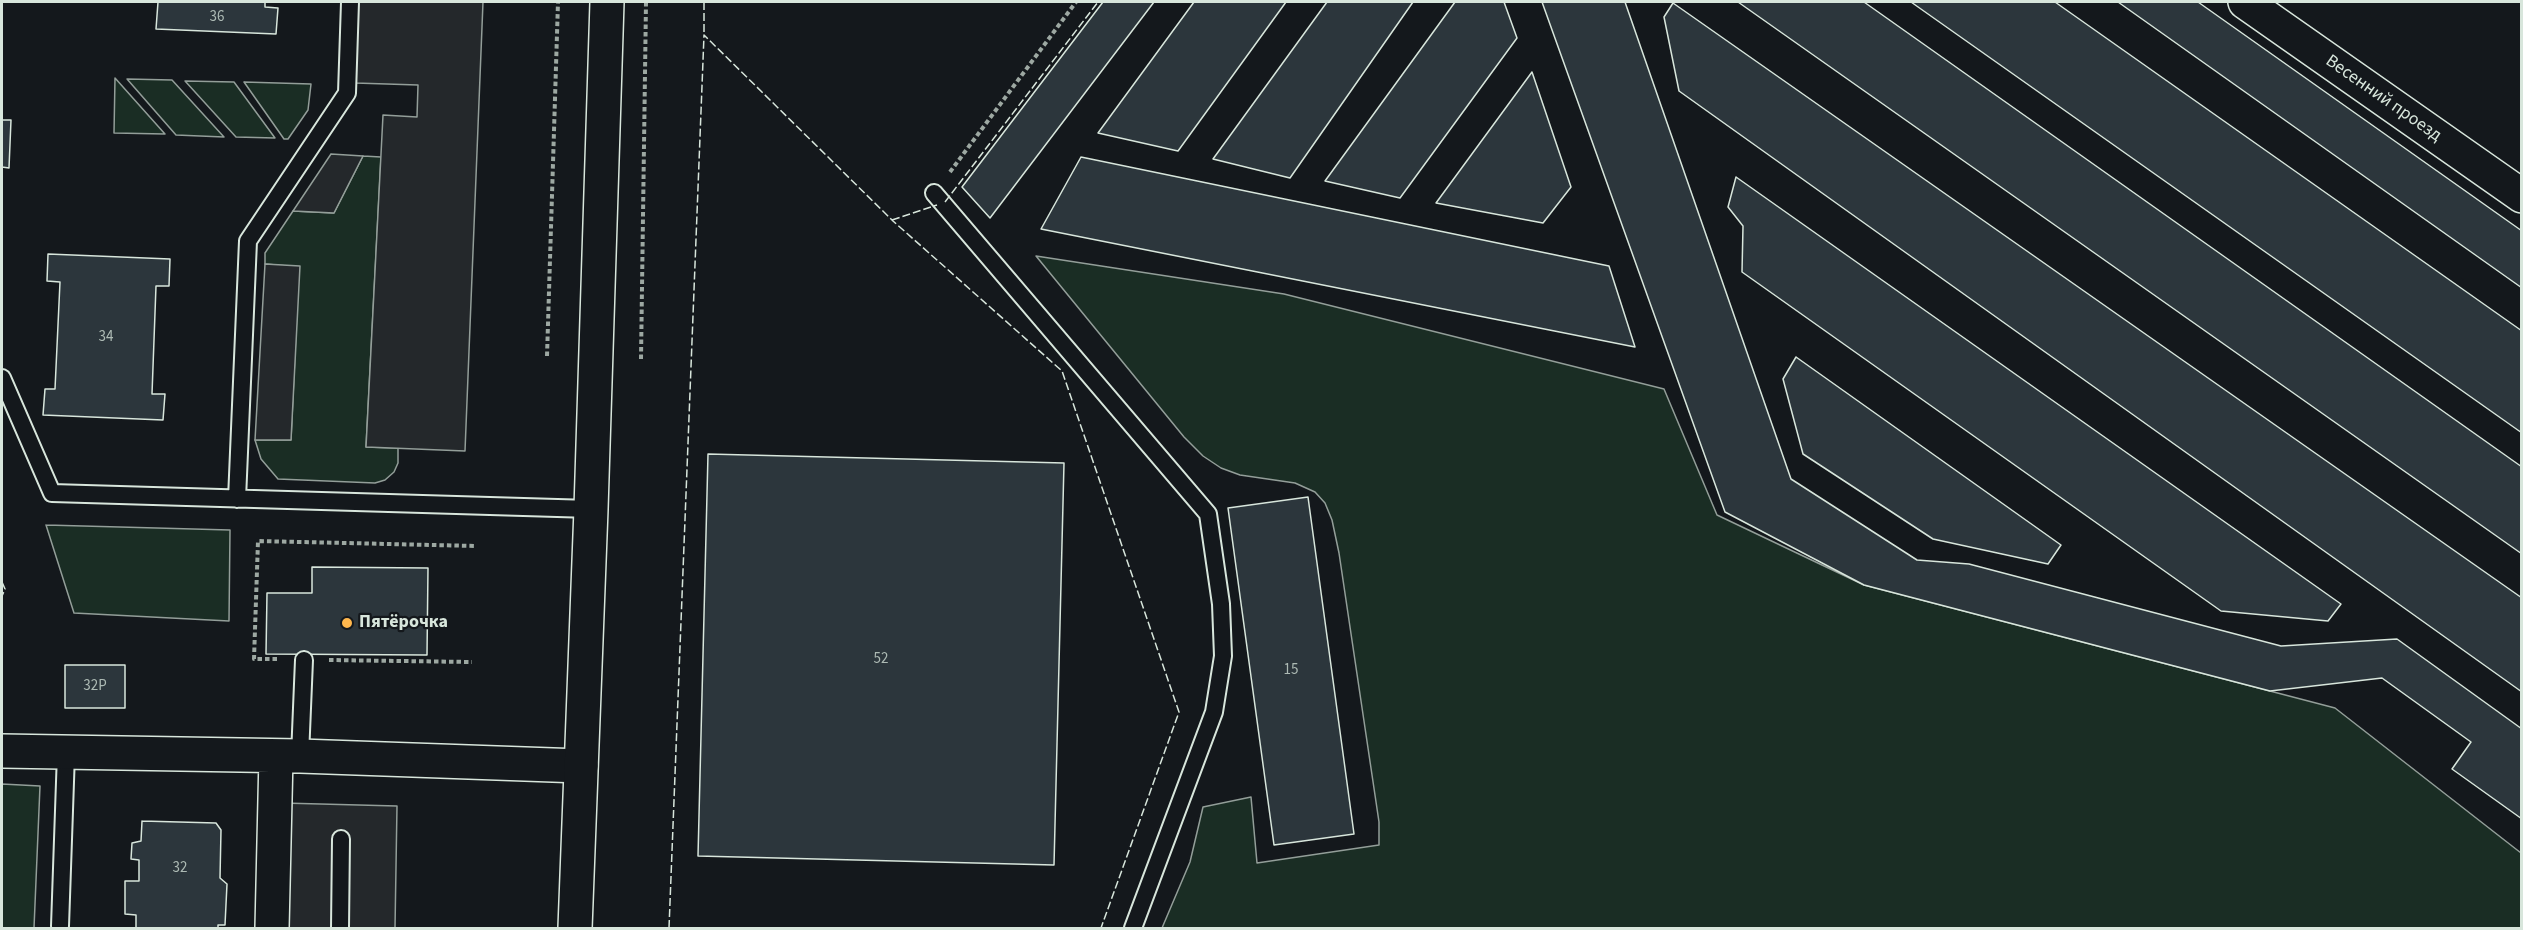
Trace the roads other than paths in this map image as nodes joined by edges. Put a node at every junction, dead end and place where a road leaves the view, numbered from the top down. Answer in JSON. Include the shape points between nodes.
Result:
{"nodes":[{"id":1,"x":350,"y":2,"type":"edge"},
{"id":2,"x":607,"y":2,"type":"edge"},
{"id":3,"x":2245,"y":2,"type":"edge"},
{"id":4,"x":934,"y":193,"type":"road end"},
{"id":5,"x":2522,"y":196,"type":"edge"},
{"id":6,"x":2,"y":378,"type":"edge"},
{"id":7,"x":237,"y":499,"type":"junction"},
{"id":8,"x":591,"y":509,"type":"junction"},
{"id":9,"x":304,"y":660,"type":"road end"},
{"id":10,"x":2,"y":752,"type":"edge"},
{"id":11,"x":66,"y":753,"type":"junction"},
{"id":12,"x":288,"y":756,"type":"junction"},
{"id":13,"x":581,"y":766,"type":"junction"},
{"id":14,"x":341,"y":839,"type":"dead end"},
{"id":15,"x":60,"y":926,"type":"dead end"},
{"id":16,"x":272,"y":928,"type":"edge"},
{"id":17,"x":340,"y":928,"type":"edge"},
{"id":18,"x":575,"y":928,"type":"edge"},
{"id":19,"x":1133,"y":928,"type":"edge"}],
"edges":[{"from":1,"to":7,"type":"lane","via":[[347,93],[248,241]]},
{"from":2,"to":8,"type":"street"},
{"from":3,"to":5,"type":"street","name":"Весенний проезд"},
{"from":4,"to":19,"type":"lane","via":[[1208,514],[1221,604],[1223,656],[1214,712]]},
{"from":6,"to":7,"type":"lane","via":[[52,493]]},
{"from":7,"to":8,"type":"lane"},
{"from":8,"to":13,"type":"street"},
{"from":9,"to":12,"type":"lane"},
{"from":10,"to":11,"type":"street"},
{"from":11,"to":12,"type":"street"},
{"from":11,"to":15,"type":"lane"},
{"from":12,"to":13,"type":"street"},
{"from":12,"to":16,"type":"street"},
{"from":13,"to":18,"type":"street"},
{"from":14,"to":17,"type":"lane"}]}
